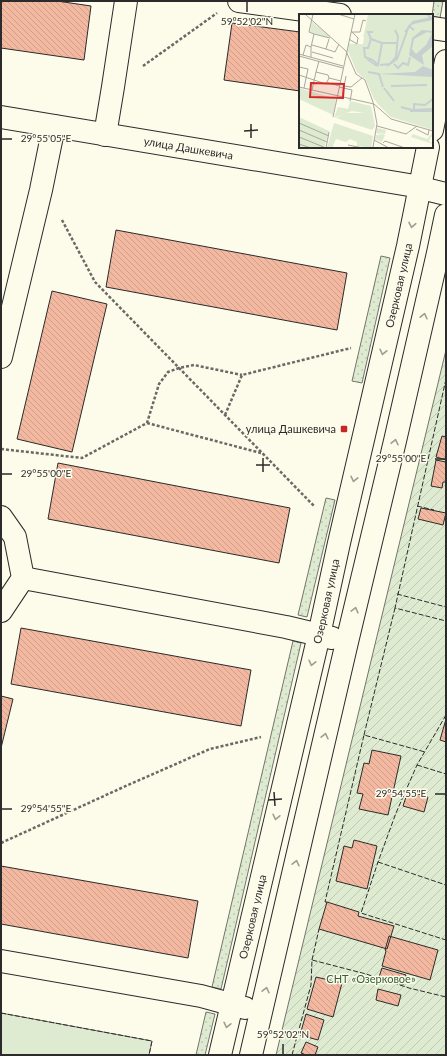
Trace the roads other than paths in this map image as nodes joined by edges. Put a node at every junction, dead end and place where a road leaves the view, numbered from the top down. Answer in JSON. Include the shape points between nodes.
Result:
{"nodes":[{"id":1,"x":126,"y":1,"type":"edge"},
{"id":2,"x":230,"y":6,"type":"edge"},
{"id":3,"x":328,"y":14,"type":"edge"},
{"id":4,"x":433,"y":28,"type":"edge"},
{"id":5,"x":446,"y":30,"type":"edge"},
{"id":6,"x":446,"y":61,"type":"edge"},
{"id":7,"x":1,"y":117,"type":"edge"},
{"id":8,"x":433,"y":125,"type":"edge"},
{"id":9,"x":54,"y":126,"type":"junction"},
{"id":10,"x":105,"y":135,"type":"junction"},
{"id":11,"x":428,"y":148,"type":"edge"},
{"id":12,"x":420,"y":187,"type":"junction"},
{"id":13,"x":446,"y":194,"type":"edge"},
{"id":14,"x":446,"y":215,"type":"edge"},
{"id":15,"x":1,"y":357,"type":"edge"},
{"id":16,"x":1,"y":518,"type":"edge"},
{"id":17,"x":23,"y":578,"type":"junction"},
{"id":18,"x":1,"y":611,"type":"edge"},
{"id":19,"x":319,"y":635,"type":"junction"},
{"id":20,"x":347,"y":642,"type":"junction"},
{"id":21,"x":1,"y":961,"type":"edge"},
{"id":22,"x":232,"y":1004,"type":"junction"},
{"id":23,"x":261,"y":1012,"type":"junction"},
{"id":24,"x":220,"y":1055,"type":"edge"},
{"id":25,"x":251,"y":1055,"type":"edge"}],
"edges":[{"from":1,"to":10,"type":"street"},
{"from":2,"to":3,"type":"street"},
{"from":4,"to":5,"type":"street"},
{"from":6,"to":8,"type":"street"},
{"from":7,"to":9,"type":"street","name":"улица Дашкевича"},
{"from":9,"to":10,"type":"street","name":"улица Дашкевича"},
{"from":9,"to":15,"type":"street"},
{"from":10,"to":12,"type":"street","name":"улица Дашкевича"},
{"from":11,"to":12,"type":"street","name":"Озерковая улица"},
{"from":12,"to":13,"type":"street","name":"улица Дашкевича"},
{"from":12,"to":19,"type":"street","name":"Озерковая улица","one_way":true},
{"from":20,"to":14,"type":"street","one_way":true},
{"from":16,"to":17,"type":"street","via":[[15,537]]},
{"from":17,"to":18,"type":"street"},
{"from":17,"to":19,"type":"street"},
{"from":19,"to":20,"type":"street"},
{"from":19,"to":22,"type":"street","name":"Озерковая улица","one_way":true},
{"from":23,"to":20,"type":"street","one_way":true},
{"from":21,"to":22,"type":"street","via":[[201,996]]},
{"from":22,"to":23,"type":"street"},
{"from":22,"to":24,"type":"street","name":"Озерковая улица","one_way":true},
{"from":23,"to":25,"type":"street"}]}
